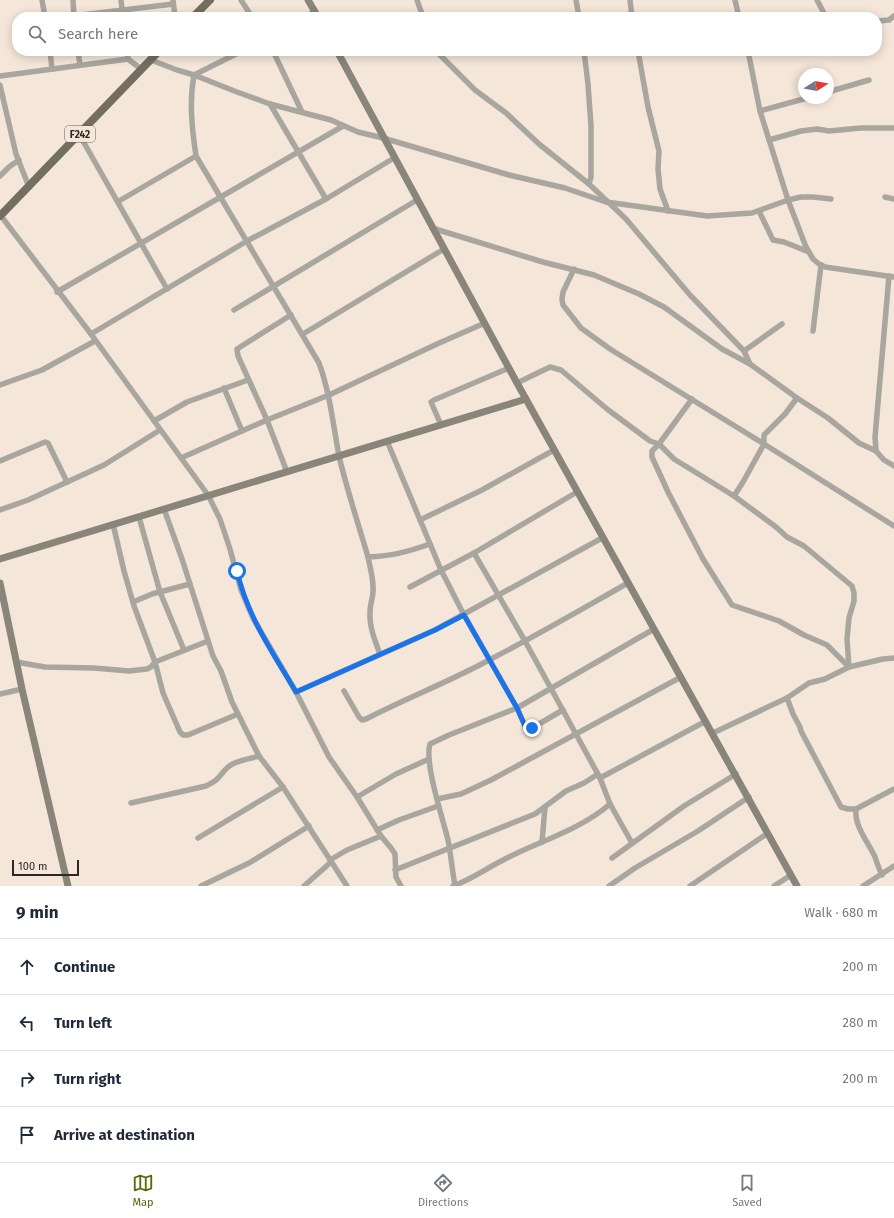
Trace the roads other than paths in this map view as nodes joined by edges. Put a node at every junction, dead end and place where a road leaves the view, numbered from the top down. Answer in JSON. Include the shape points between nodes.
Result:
{"nodes":[{"id":1,"x":42,"y":0,"type":"edge"},
{"id":2,"x":73,"y":0,"type":"edge"},
{"id":3,"x":121,"y":0,"type":"edge"},
{"id":4,"x":210,"y":0,"type":"edge"},
{"id":5,"x":241,"y":0,"type":"edge"},
{"id":6,"x":308,"y":0,"type":"edge"},
{"id":7,"x":417,"y":0,"type":"edge"},
{"id":8,"x":576,"y":0,"type":"edge"},
{"id":9,"x":630,"y":0,"type":"edge"},
{"id":10,"x":735,"y":0,"type":"edge"},
{"id":11,"x":817,"y":0,"type":"edge"},
{"id":12,"x":173,"y":2,"type":"edge"},
{"id":13,"x":122,"y":10,"type":"junction"},
{"id":14,"x":45,"y":12,"type":"edge"},
{"id":15,"x":74,"y":12,"type":"edge"},
{"id":16,"x":106,"y":12,"type":"edge"},
{"id":17,"x":174,"y":12,"type":"edge"},
{"id":18,"x":198,"y":12,"type":"edge"},
{"id":19,"x":249,"y":12,"type":"edge"},
{"id":20,"x":316,"y":12,"type":"edge"},
{"id":21,"x":421,"y":12,"type":"edge"},
{"id":22,"x":578,"y":12,"type":"edge"},
{"id":23,"x":631,"y":12,"type":"edge"},
{"id":24,"x":738,"y":12,"type":"edge"},
{"id":25,"x":823,"y":12,"type":"edge"},
{"id":26,"x":894,"y":16,"type":"edge"},
{"id":27,"x":882,"y":21,"type":"edge"},
{"id":28,"x":51,"y":56,"type":"edge"},
{"id":29,"x":79,"y":56,"type":"edge"},
{"id":30,"x":128,"y":56,"type":"edge"},
{"id":31,"x":155,"y":56,"type":"edge"},
{"id":32,"x":232,"y":56,"type":"edge"},
{"id":33,"x":275,"y":56,"type":"edge"},
{"id":34,"x":340,"y":56,"type":"edge"},
{"id":35,"x":441,"y":56,"type":"edge"},
{"id":36,"x":585,"y":56,"type":"edge"},
{"id":37,"x":639,"y":56,"type":"edge"},
{"id":38,"x":749,"y":56,"type":"edge"},
{"id":39,"x":128,"y":59,"type":"junction"},
{"id":40,"x":151,"y":60,"type":"junction"},
{"id":41,"x":80,"y":65,"type":"junction"},
{"id":42,"x":52,"y":69,"type":"junction"},
{"id":43,"x":141,"y":69,"type":"junction"},
{"id":44,"x":194,"y":75,"type":"junction"},
{"id":45,"x":0,"y":76,"type":"edge"},
{"id":46,"x":870,"y":80,"type":"dead end"},
{"id":47,"x":0,"y":85,"type":"edge"},
{"id":48,"x":834,"y":90,"type":"edge"},
{"id":49,"x":798,"y":100,"type":"edge"},
{"id":50,"x":270,"y":104,"type":"junction"},
{"id":51,"x":760,"y":111,"type":"junction"},
{"id":52,"x":302,"y":112,"type":"junction"},
{"id":53,"x":343,"y":126,"type":"junction"},
{"id":54,"x":894,"y":128,"type":"edge"},
{"id":55,"x":79,"y":134,"type":"junction"},
{"id":56,"x":383,"y":138,"type":"junction"},
{"id":57,"x":769,"y":140,"type":"junction"},
{"id":58,"x":298,"y":152,"type":"junction"},
{"id":59,"x":196,"y":156,"type":"junction"},
{"id":60,"x":394,"y":158,"type":"junction"},
{"id":61,"x":19,"y":160,"type":"junction"},
{"id":62,"x":0,"y":176,"type":"edge"},
{"id":63,"x":589,"y":184,"type":"junction"},
{"id":64,"x":29,"y":187,"type":"junction"},
{"id":65,"x":222,"y":197,"type":"junction"},
{"id":66,"x":885,"y":197,"type":"dead end"},
{"id":67,"x":326,"y":199,"type":"junction"},
{"id":68,"x":831,"y":199,"type":"dead end"},
{"id":69,"x":894,"y":199,"type":"edge"},
{"id":70,"x":417,"y":200,"type":"junction"},
{"id":71,"x":788,"y":200,"type":"junction"},
{"id":72,"x":118,"y":201,"type":"junction"},
{"id":73,"x":606,"y":202,"type":"junction"},
{"id":74,"x":668,"y":211,"type":"junction"},
{"id":75,"x":759,"y":211,"type":"junction"},
{"id":76,"x":0,"y":216,"type":"edge"},
{"id":77,"x":432,"y":228,"type":"junction"},
{"id":78,"x":247,"y":241,"type":"junction"},
{"id":79,"x":142,"y":243,"type":"junction"},
{"id":80,"x":444,"y":249,"type":"junction"},
{"id":81,"x":809,"y":252,"type":"junction"},
{"id":82,"x":821,"y":265,"type":"junction"},
{"id":83,"x":574,"y":269,"type":"junction"},
{"id":84,"x":891,"y":277,"type":"edge"},
{"id":85,"x":273,"y":286,"type":"junction"},
{"id":86,"x":167,"y":289,"type":"junction"},
{"id":87,"x":57,"y":292,"type":"junction"},
{"id":88,"x":234,"y":310,"type":"dead end"},
{"id":89,"x":292,"y":315,"type":"junction"},
{"id":90,"x":485,"y":323,"type":"junction"},
{"id":91,"x":782,"y":324,"type":"dead end"},
{"id":92,"x":813,"y":331,"type":"dead end"},
{"id":93,"x":90,"y":334,"type":"junction"},
{"id":94,"x":303,"y":334,"type":"junction"},
{"id":95,"x":95,"y":341,"type":"junction"},
{"id":96,"x":744,"y":351,"type":"junction"},
{"id":97,"x":750,"y":364,"type":"junction"},
{"id":98,"x":510,"y":368,"type":"junction"},
{"id":99,"x":248,"y":380,"type":"junction"},
{"id":100,"x":517,"y":383,"type":"junction"},
{"id":101,"x":0,"y":385,"type":"edge"},
{"id":102,"x":224,"y":388,"type":"junction"},
{"id":103,"x":329,"y":395,"type":"junction"},
{"id":104,"x":797,"y":398,"type":"junction"},
{"id":105,"x":526,"y":399,"type":"junction"},
{"id":106,"x":692,"y":399,"type":"junction"},
{"id":107,"x":266,"y":420,"type":"junction"},
{"id":108,"x":154,"y":421,"type":"junction"},
{"id":109,"x":441,"y":425,"type":"junction"},
{"id":110,"x":160,"y":430,"type":"junction"},
{"id":111,"x":242,"y":431,"type":"junction"},
{"id":112,"x":387,"y":441,"type":"junction"},
{"id":113,"x":659,"y":444,"type":"junction"},
{"id":114,"x":764,"y":444,"type":"junction"},
{"id":115,"x":554,"y":450,"type":"junction"},
{"id":116,"x":876,"y":451,"type":"junction"},
{"id":117,"x":339,"y":456,"type":"junction"},
{"id":118,"x":181,"y":458,"type":"junction"},
{"id":119,"x":0,"y":461,"type":"edge"},
{"id":120,"x":894,"y":466,"type":"edge"},
{"id":121,"x":287,"y":472,"type":"junction"},
{"id":122,"x":68,"y":482,"type":"junction"},
{"id":123,"x":577,"y":492,"type":"junction"},
{"id":124,"x":208,"y":496,"type":"junction"},
{"id":125,"x":734,"y":496,"type":"junction"},
{"id":126,"x":164,"y":509,"type":"junction"},
{"id":127,"x":0,"y":510,"type":"edge"},
{"id":128,"x":139,"y":517,"type":"junction"},
{"id":129,"x":420,"y":520,"type":"junction"},
{"id":130,"x":113,"y":524,"type":"junction"},
{"id":131,"x":894,"y":526,"type":"edge"},
{"id":132,"x":602,"y":538,"type":"junction"},
{"id":133,"x":430,"y":544,"type":"junction"},
{"id":134,"x":474,"y":553,"type":"junction"},
{"id":135,"x":368,"y":557,"type":"junction"},
{"id":136,"x":0,"y":559,"type":"edge"},
{"id":137,"x":441,"y":570,"type":"junction"},
{"id":138,"x":0,"y":583,"type":"edge"},
{"id":139,"x":628,"y":583,"type":"junction"},
{"id":140,"x":190,"y":584,"type":"junction"},
{"id":141,"x":410,"y":587,"type":"dead end"},
{"id":142,"x":160,"y":592,"type":"junction"},
{"id":143,"x":1,"y":594,"type":"edge"},
{"id":144,"x":499,"y":595,"type":"junction"},
{"id":145,"x":133,"y":602,"type":"junction"},
{"id":146,"x":464,"y":615,"type":"junction"},
{"id":147,"x":654,"y":629,"type":"junction"},
{"id":148,"x":525,"y":640,"type":"junction"},
{"id":149,"x":208,"y":641,"type":"junction"},
{"id":150,"x":184,"y":650,"type":"junction"},
{"id":151,"x":380,"y":654,"type":"junction"},
{"id":152,"x":894,"y":658,"type":"edge"},
{"id":153,"x":490,"y":660,"type":"junction"},
{"id":154,"x":16,"y":662,"type":"junction"},
{"id":155,"x":155,"y":662,"type":"junction"},
{"id":156,"x":849,"y":666,"type":"junction"},
{"id":157,"x":681,"y":677,"type":"junction"},
{"id":158,"x":551,"y":688,"type":"junction"},
{"id":159,"x":22,"y":689,"type":"junction"},
{"id":160,"x":344,"y":691,"type":"dead end"},
{"id":161,"x":296,"y":692,"type":"junction"},
{"id":162,"x":0,"y":694,"type":"edge"},
{"id":163,"x":787,"y":698,"type":"junction"},
{"id":164,"x":517,"y":708,"type":"junction"},
{"id":165,"x":563,"y":710,"type":"junction"},
{"id":166,"x":238,"y":714,"type":"junction"},
{"id":167,"x":706,"y":721,"type":"junction"},
{"id":168,"x":713,"y":733,"type":"junction"},
{"id":169,"x":575,"y":734,"type":"junction"},
{"id":170,"x":259,"y":756,"type":"junction"},
{"id":171,"x":429,"y":759,"type":"junction"},
{"id":172,"x":736,"y":774,"type":"junction"},
{"id":173,"x":599,"y":776,"type":"junction"},
{"id":174,"x":283,"y":787,"type":"junction"},
{"id":175,"x":894,"y":789,"type":"edge"},
{"id":176,"x":357,"y":797,"type":"junction"},
{"id":177,"x":749,"y":797,"type":"junction"},
{"id":178,"x":437,"y":802,"type":"junction"},
{"id":179,"x":131,"y":803,"type":"dead end"},
{"id":180,"x":610,"y":804,"type":"junction"},
{"id":181,"x":545,"y":807,"type":"junction"},
{"id":182,"x":856,"y":809,"type":"junction"},
{"id":183,"x":309,"y":826,"type":"junction"},
{"id":184,"x":377,"y":830,"type":"junction"},
{"id":185,"x":768,"y":833,"type":"junction"},
{"id":186,"x":381,"y":836,"type":"junction"},
{"id":187,"x":198,"y":838,"type":"dead end"},
{"id":188,"x":542,"y":842,"type":"junction"},
{"id":189,"x":632,"y":843,"type":"junction"},
{"id":190,"x":450,"y":849,"type":"junction"},
{"id":191,"x":612,"y":858,"type":"dead end"},
{"id":192,"x":330,"y":861,"type":"junction"},
{"id":193,"x":894,"y":866,"type":"edge"},
{"id":194,"x":396,"y":870,"type":"junction"},
{"id":195,"x":791,"y":874,"type":"junction"},
{"id":196,"x":882,"y":875,"type":"junction"},
{"id":197,"x":68,"y":886,"type":"edge"},
{"id":198,"x":201,"y":886,"type":"edge"},
{"id":199,"x":304,"y":886,"type":"edge"},
{"id":200,"x":347,"y":886,"type":"edge"},
{"id":201,"x":400,"y":886,"type":"edge"},
{"id":202,"x":454,"y":886,"type":"edge"},
{"id":203,"x":609,"y":886,"type":"edge"},
{"id":204,"x":690,"y":886,"type":"edge"},
{"id":205,"x":774,"y":886,"type":"edge"},
{"id":206,"x":797,"y":886,"type":"edge"},
{"id":207,"x":863,"y":886,"type":"edge"}],
"edges":[{"from":1,"to":14,"type":"street"},
{"from":2,"to":15,"type":"street"},
{"from":3,"to":13,"type":"street"},
{"from":4,"to":18,"type":"main road"},
{"from":5,"to":19,"type":"street"},
{"from":6,"to":20,"type":"main road"},
{"from":7,"to":21,"type":"street"},
{"from":8,"to":22,"type":"street"},
{"from":9,"to":23,"type":"street"},
{"from":10,"to":24,"type":"street"},
{"from":11,"to":25,"type":"street"},
{"from":12,"to":13,"type":"street"},
{"from":12,"to":17,"type":"street"},
{"from":13,"to":16,"type":"street"},
{"from":26,"to":27,"type":"street"},
{"from":28,"to":42,"type":"street"},
{"from":29,"to":41,"type":"street"},
{"from":30,"to":39,"type":"street"},
{"from":31,"to":40,"type":"main road","number":"F242"},
{"from":32,"to":44,"type":"street"},
{"from":33,"to":52,"type":"street"},
{"from":34,"to":56,"type":"main road"},
{"from":35,"to":63,"type":"street","via":[[476,90]]},
{"from":36,"to":63,"type":"street","via":[[591,126]]},
{"from":37,"to":74,"type":"street","via":[[659,151],[660,189]]},
{"from":38,"to":51,"type":"street"},
{"from":39,"to":41,"type":"street"},
{"from":39,"to":43,"type":"street"},
{"from":40,"to":43,"type":"main road","number":"F242"},
{"from":40,"to":44,"type":"street"},
{"from":41,"to":42,"type":"street"},
{"from":42,"to":45,"type":"street"},
{"from":43,"to":55,"type":"main road","number":"F242"},
{"from":44,"to":50,"type":"street"},
{"from":44,"to":59,"type":"street","via":[[191,106]]},
{"from":46,"to":48,"type":"street"},
{"from":47,"to":61,"type":"street"},
{"from":49,"to":51,"type":"street"},
{"from":50,"to":52,"type":"street"},
{"from":50,"to":58,"type":"street"},
{"from":51,"to":57,"type":"street"},
{"from":52,"to":53,"type":"street"},
{"from":53,"to":56,"type":"street"},
{"from":53,"to":58,"type":"street"},
{"from":54,"to":57,"type":"street","via":[[829,131],[817,129]]},
{"from":55,"to":64,"type":"main road","number":"F242"},
{"from":55,"to":72,"type":"street"},
{"from":56,"to":60,"type":"main road"},
{"from":56,"to":73,"type":"street","via":[[509,175],[565,188]]},
{"from":57,"to":71,"type":"street"},
{"from":58,"to":65,"type":"street"},
{"from":58,"to":67,"type":"street"},
{"from":59,"to":65,"type":"street"},
{"from":59,"to":72,"type":"street"},
{"from":60,"to":67,"type":"street"},
{"from":60,"to":70,"type":"main road"},
{"from":61,"to":62,"type":"street"},
{"from":61,"to":64,"type":"street"},
{"from":63,"to":73,"type":"street"},
{"from":64,"to":76,"type":"main road","number":"F242"},
{"from":65,"to":78,"type":"street"},
{"from":65,"to":79,"type":"street"},
{"from":66,"to":69,"type":"street"},
{"from":67,"to":78,"type":"street"},
{"from":68,"to":71,"type":"street","via":[[813,197]]},
{"from":70,"to":77,"type":"main road"},
{"from":70,"to":85,"type":"street"},
{"from":71,"to":75,"type":"street"},
{"from":71,"to":81,"type":"street"},
{"from":72,"to":79,"type":"street"},
{"from":73,"to":74,"type":"street"},
{"from":73,"to":96,"type":"street","via":[[626,219],[690,295]]},
{"from":74,"to":75,"type":"street","via":[[707,216]]},
{"from":75,"to":81,"type":"street","via":[[773,240]]},
{"from":76,"to":87,"type":"street"},
{"from":77,"to":80,"type":"main road"},
{"from":77,"to":83,"type":"street"},
{"from":78,"to":85,"type":"street"},
{"from":78,"to":86,"type":"street"},
{"from":79,"to":86,"type":"street"},
{"from":79,"to":87,"type":"street"},
{"from":80,"to":90,"type":"main road"},
{"from":80,"to":94,"type":"street"},
{"from":81,"to":82,"type":"street"},
{"from":82,"to":84,"type":"street"},
{"from":82,"to":92,"type":"street"},
{"from":83,"to":97,"type":"street","via":[[594,274],[664,307],[722,349]]},
{"from":83,"to":106,"type":"street","via":[[562,292],[562,299],[563,306],[581,328],[610,349]]},
{"from":84,"to":116,"type":"street"},
{"from":85,"to":88,"type":"street"},
{"from":85,"to":89,"type":"street"},
{"from":86,"to":93,"type":"street"},
{"from":87,"to":93,"type":"street"},
{"from":89,"to":94,"type":"street"},
{"from":89,"to":99,"type":"street","via":[[237,349]]},
{"from":90,"to":98,"type":"main road"},
{"from":90,"to":103,"type":"street"},
{"from":91,"to":96,"type":"street"},
{"from":93,"to":95,"type":"street"},
{"from":94,"to":103,"type":"street","via":[[319,362]]},
{"from":95,"to":101,"type":"street","via":[[42,370]]},
{"from":95,"to":108,"type":"street"},
{"from":96,"to":97,"type":"street"},
{"from":97,"to":104,"type":"street"},
{"from":98,"to":100,"type":"main road"},
{"from":98,"to":109,"type":"street","via":[[431,402]]},
{"from":99,"to":102,"type":"street"},
{"from":99,"to":107,"type":"street"},
{"from":100,"to":105,"type":"main road"},
{"from":100,"to":113,"type":"street","via":[[550,368],[561,370],[607,409],[650,441]]},
{"from":102,"to":108,"type":"street","via":[[187,402]]},
{"from":102,"to":111,"type":"street"},
{"from":103,"to":107,"type":"street"},
{"from":103,"to":117,"type":"street"},
{"from":104,"to":114,"type":"street","via":[[764,435]]},
{"from":104,"to":116,"type":"street","via":[[828,418],[859,443]]},
{"from":105,"to":109,"type":"main road"},
{"from":105,"to":115,"type":"main road"},
{"from":106,"to":113,"type":"street"},
{"from":106,"to":114,"type":"street"},
{"from":107,"to":111,"type":"street"},
{"from":107,"to":121,"type":"street"},
{"from":108,"to":110,"type":"street"},
{"from":109,"to":112,"type":"main road"},
{"from":110,"to":118,"type":"street"},
{"from":110,"to":122,"type":"street","via":[[104,465]]},
{"from":111,"to":118,"type":"street"},
{"from":112,"to":117,"type":"main road"},
{"from":112,"to":129,"type":"street"},
{"from":113,"to":125,"type":"street","via":[[674,459]]},
{"from":113,"to":156,"type":"street","via":[[652,451],[654,464],[703,559],[732,605],[779,621],[804,636],[827,645]]},
{"from":114,"to":125,"type":"street"},
{"from":114,"to":131,"type":"street"},
{"from":115,"to":123,"type":"main road"},
{"from":115,"to":129,"type":"street","via":[[482,490]]},
{"from":116,"to":120,"type":"street"},
{"from":117,"to":121,"type":"main road"},
{"from":117,"to":135,"type":"street"},
{"from":118,"to":124,"type":"street"},
{"from":119,"to":122,"type":"street","via":[[45,442],[48,443]]},
{"from":121,"to":124,"type":"main road"},
{"from":122,"to":127,"type":"street"},
{"from":123,"to":132,"type":"main road"},
{"from":123,"to":134,"type":"street"},
{"from":124,"to":126,"type":"main road"},
{"from":124,"to":161,"type":"street","via":[[220,519],[241,590],[253,618]]},
{"from":125,"to":156,"type":"street","via":[[787,537],[804,546],[852,586],[854,601],[847,639]]},
{"from":126,"to":128,"type":"main road"},
{"from":126,"to":140,"type":"street"},
{"from":128,"to":130,"type":"main road"},
{"from":128,"to":142,"type":"street"},
{"from":129,"to":133,"type":"street"},
{"from":130,"to":136,"type":"main road"},
{"from":130,"to":145,"type":"street"},
{"from":132,"to":139,"type":"main road"},
{"from":132,"to":144,"type":"street"},
{"from":133,"to":135,"type":"street","via":[[388,556]]},
{"from":133,"to":137,"type":"street"},
{"from":134,"to":137,"type":"street"},
{"from":134,"to":144,"type":"street"},
{"from":135,"to":151,"type":"street","via":[[373,587],[371,621],[373,636]]},
{"from":137,"to":141,"type":"street"},
{"from":137,"to":146,"type":"street"},
{"from":138,"to":143,"type":"main road"},
{"from":139,"to":147,"type":"main road"},
{"from":139,"to":148,"type":"street"},
{"from":140,"to":142,"type":"street"},
{"from":140,"to":149,"type":"street"},
{"from":142,"to":145,"type":"street"},
{"from":142,"to":150,"type":"street"},
{"from":143,"to":154,"type":"main road"},
{"from":144,"to":146,"type":"street"},
{"from":144,"to":148,"type":"street"},
{"from":145,"to":155,"type":"street"},
{"from":146,"to":151,"type":"street"},
{"from":146,"to":153,"type":"street"},
{"from":147,"to":157,"type":"main road"},
{"from":147,"to":158,"type":"street"},
{"from":148,"to":153,"type":"street"},
{"from":148,"to":158,"type":"street"},
{"from":149,"to":150,"type":"street"},
{"from":149,"to":166,"type":"street"},
{"from":150,"to":155,"type":"street"},
{"from":151,"to":161,"type":"street"},
{"from":152,"to":156,"type":"street"},
{"from":153,"to":160,"type":"street","via":[[362,720]]},
{"from":153,"to":164,"type":"street"},
{"from":154,"to":155,"type":"street","via":[[45,667],[129,671],[147,669]]},
{"from":154,"to":159,"type":"main road"},
{"from":155,"to":166,"type":"street","via":[[163,693],[183,735]]},
{"from":156,"to":163,"type":"street","via":[[825,679],[809,683]]},
{"from":157,"to":167,"type":"main road"},
{"from":157,"to":169,"type":"street"},
{"from":158,"to":164,"type":"street"},
{"from":158,"to":165,"type":"street"},
{"from":159,"to":162,"type":"street"},
{"from":159,"to":197,"type":"main road"},
{"from":161,"to":176,"type":"street","via":[[330,757]]},
{"from":163,"to":168,"type":"street"},
{"from":163,"to":182,"type":"street","via":[[801,731],[841,807]]},
{"from":164,"to":165,"type":"street","via":[[529,729]]},
{"from":164,"to":171,"type":"street","via":[[432,742],[428,748]]},
{"from":165,"to":169,"type":"street"},
{"from":166,"to":170,"type":"street"},
{"from":167,"to":168,"type":"main road"},
{"from":167,"to":173,"type":"street"},
{"from":168,"to":172,"type":"main road"},
{"from":169,"to":173,"type":"street"},
{"from":169,"to":178,"type":"street","via":[[491,780]]},
{"from":170,"to":174,"type":"street"},
{"from":170,"to":179,"type":"street","via":[[229,766],[216,781],[206,786]]},
{"from":171,"to":176,"type":"street","via":[[396,774]]},
{"from":171,"to":178,"type":"street"},
{"from":172,"to":177,"type":"main road"},
{"from":172,"to":189,"type":"street","via":[[684,806]]},
{"from":173,"to":180,"type":"street"},
{"from":173,"to":181,"type":"street","via":[[566,791]]},
{"from":174,"to":183,"type":"street"},
{"from":174,"to":187,"type":"street"},
{"from":175,"to":182,"type":"street"},
{"from":176,"to":184,"type":"street"},
{"from":177,"to":185,"type":"main road"},
{"from":177,"to":203,"type":"street"},
{"from":178,"to":184,"type":"street"},
{"from":178,"to":190,"type":"street"},
{"from":180,"to":188,"type":"street","via":[[582,824]]},
{"from":180,"to":189,"type":"street"},
{"from":181,"to":188,"type":"street"},
{"from":181,"to":190,"type":"street","via":[[535,814]]},
{"from":182,"to":196,"type":"street","via":[[857,823]]},
{"from":183,"to":192,"type":"street"},
{"from":183,"to":198,"type":"street","via":[[249,863]]},
{"from":184,"to":186,"type":"street"},
{"from":185,"to":195,"type":"main road"},
{"from":185,"to":204,"type":"street"},
{"from":186,"to":192,"type":"street","via":[[346,850]]},
{"from":186,"to":194,"type":"street","via":[[394,854]]},
{"from":188,"to":202,"type":"street"},
{"from":189,"to":191,"type":"street"},
{"from":190,"to":194,"type":"street"},
{"from":190,"to":202,"type":"street"},
{"from":192,"to":199,"type":"street"},
{"from":192,"to":200,"type":"street"},
{"from":193,"to":196,"type":"street"},
{"from":194,"to":201,"type":"street"},
{"from":195,"to":205,"type":"street"},
{"from":195,"to":206,"type":"main road"},
{"from":196,"to":207,"type":"street"}]}
